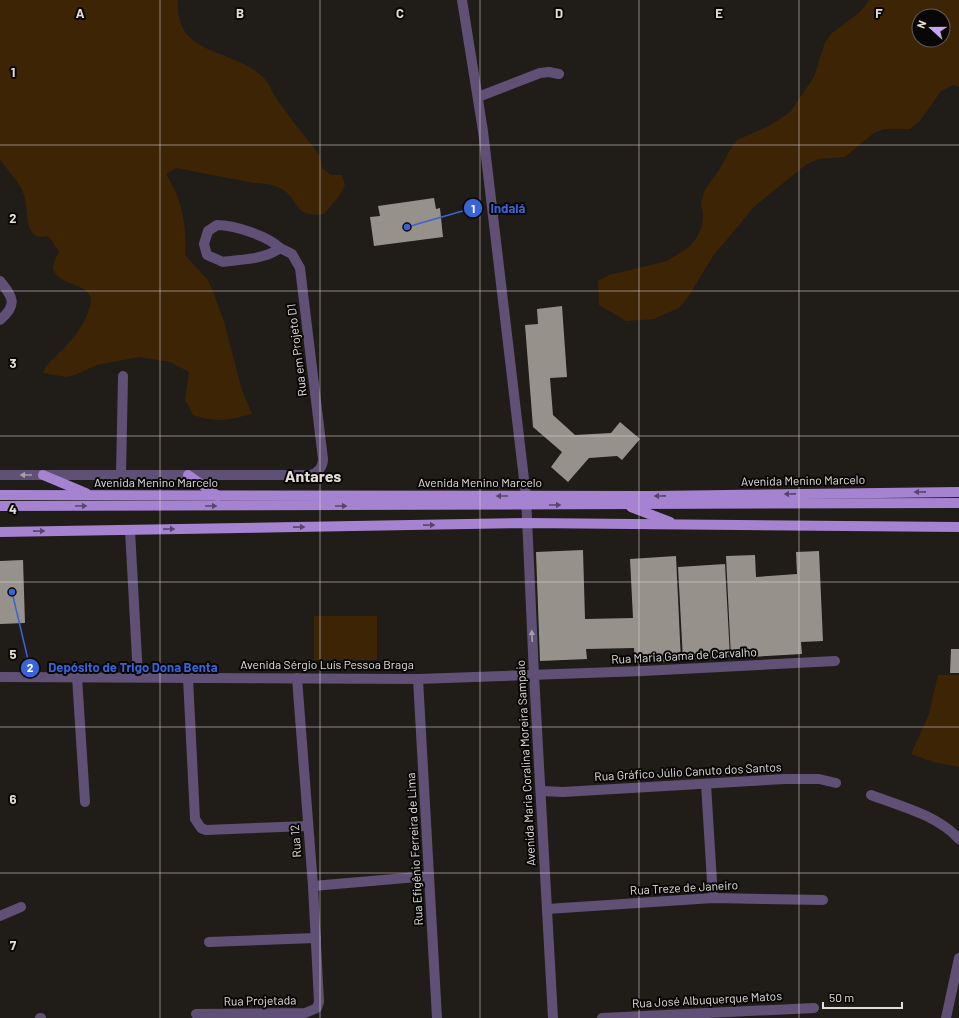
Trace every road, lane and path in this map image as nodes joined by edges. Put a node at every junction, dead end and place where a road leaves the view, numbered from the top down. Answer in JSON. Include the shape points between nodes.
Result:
{"nodes":[{"id":1,"x":462,"y":0,"type":"edge"},
{"id":2,"x":559,"y":74,"type":"dead end"},
{"id":3,"x":478,"y":97,"type":"junction"},
{"id":4,"x":280,"y":248,"type":"junction"},
{"id":5,"x":0,"y":281,"type":"edge"},
{"id":6,"x":0,"y":320,"type":"edge"},
{"id":7,"x":123,"y":376,"type":"dead end"},
{"id":8,"x":323,"y":459,"type":"joint"},
{"id":9,"x":0,"y":475,"type":"edge"},
{"id":10,"x":43,"y":475,"type":"junction"},
{"id":11,"x":122,"y":475,"type":"junction"},
{"id":12,"x":188,"y":475,"type":"junction"},
{"id":13,"x":959,"y":492,"type":"edge"},
{"id":14,"x":0,"y":495,"type":"edge"},
{"id":15,"x":92,"y":496,"type":"junction"},
{"id":16,"x":218,"y":496,"type":"junction"},
{"id":17,"x":526,"y":501,"type":"junction"},
{"id":18,"x":959,"y":503,"type":"edge"},
{"id":19,"x":626,"y":505,"type":"junction"},
{"id":20,"x":0,"y":506,"type":"edge"},
{"id":21,"x":527,"y":523,"type":"junction"},
{"id":22,"x":677,"y":525,"type":"junction"},
{"id":23,"x":959,"y":527,"type":"edge"},
{"id":24,"x":130,"y":530,"type":"junction"},
{"id":25,"x":0,"y":532,"type":"edge"},
{"id":26,"x":835,"y":661,"type":"dead end"},
{"id":27,"x":534,"y":675,"type":"junction"},
{"id":28,"x":0,"y":677,"type":"edge"},
{"id":29,"x":77,"y":677,"type":"junction"},
{"id":30,"x":138,"y":677,"type":"junction"},
{"id":31,"x":188,"y":678,"type":"junction"},
{"id":32,"x":297,"y":678,"type":"junction"},
{"id":33,"x":418,"y":679,"type":"junction"},
{"id":34,"x":836,"y":783,"type":"dead end"},
{"id":35,"x":706,"y":784,"type":"junction"},
{"id":36,"x":541,"y":791,"type":"junction"},
{"id":37,"x":871,"y":795,"type":"dead end"},
{"id":38,"x":85,"y":802,"type":"dead end"},
{"id":39,"x":308,"y":826,"type":"junction"},
{"id":40,"x":959,"y":839,"type":"edge"},
{"id":41,"x":429,"y":876,"type":"junction"},
{"id":42,"x":313,"y":886,"type":"junction"},
{"id":43,"x":713,"y":898,"type":"junction"},
{"id":44,"x":823,"y":900,"type":"dead end"},
{"id":45,"x":21,"y":907,"type":"dead end"},
{"id":46,"x":547,"y":910,"type":"junction"},
{"id":47,"x":0,"y":916,"type":"edge"},
{"id":48,"x":316,"y":938,"type":"junction"},
{"id":49,"x":209,"y":942,"type":"dead end"},
{"id":50,"x":959,"y":958,"type":"edge"},
{"id":51,"x":319,"y":1002,"type":"joint"},
{"id":52,"x":814,"y":1008,"type":"dead end"},
{"id":53,"x":196,"y":1014,"type":"dead end"},
{"id":54,"x":438,"y":1018,"type":"edge"},
{"id":55,"x":553,"y":1018,"type":"edge"},
{"id":56,"x":602,"y":1018,"type":"edge"},
{"id":57,"x":946,"y":1018,"type":"edge"}],
"edges":[{"from":1,"to":3,"type":"street","name":"Avenida Maria Coralina Moreira Sampaio"},
{"from":2,"to":3,"type":"street","via":[[540,73]]},
{"from":3,"to":17,"type":"street","name":"Avenida Maria Coralina Moreira Sampaio"},
{"from":4,"to":4,"type":"street","name":"Rua em Projeto D1","via":[[262,237],[225,225],[211,228],[204,244],[207,256],[222,262],[263,257]]},
{"from":4,"to":8,"type":"street","name":"Rua em Projeto D1","via":[[292,254],[300,268]]},
{"from":5,"to":6,"type":"street","via":[[11,295],[12,302],[10,311]]},
{"from":7,"to":11,"type":"street"},
{"from":8,"to":12,"type":"street","name":"Avenida Menino Marcelo","via":[[321,468],[310,475]]},
{"from":10,"to":9,"type":"street","name":"Avenida Menino Marcelo","one_way":true},
{"from":10,"to":11,"type":"street","name":"Avenida Menino Marcelo"},
{"from":10,"to":15,"type":"main road"},
{"from":11,"to":12,"type":"street","name":"Avenida Menino Marcelo"},
{"from":12,"to":16,"type":"main road"},
{"from":13,"to":17,"type":"main road","name":"Avenida Menino Marcelo","one_way":true,"via":[[653,496]]},
{"from":14,"to":15,"type":"main road","name":"Avenida Menino Marcelo"},
{"from":15,"to":16,"type":"main road","name":"Avenida Menino Marcelo"},
{"from":17,"to":16,"type":"main road","name":"Avenida Menino Marcelo","one_way":true},
{"from":17,"to":19,"type":"main road","name":"Avenida Menino Marcelo","one_way":true},
{"from":20,"to":17,"type":"main road","name":"Avenida Menino Marcelo","one_way":true},
{"from":17,"to":21,"type":"street","name":"Avenida Maria Coralina Moreira Sampaio"},
{"from":18,"to":19,"type":"main road","name":"Avenida Menino Marcelo"},
{"from":19,"to":22,"type":"main road"},
{"from":21,"to":22,"type":"main road"},
{"from":24,"to":21,"type":"main road","one_way":true},
{"from":27,"to":21,"type":"street","name":"Avenida Maria Coralina Moreira Sampaio","one_way":true},
{"from":22,"to":23,"type":"main road"},
{"from":25,"to":24,"type":"main road","one_way":true},
{"from":24,"to":30,"type":"street"},
{"from":26,"to":27,"type":"street","name":"Rua Maria Gama de Carvalho"},
{"from":27,"to":33,"type":"street","name":"Avenida Sérgio Luís Pessoa Braga"},
{"from":27,"to":36,"type":"street","name":"Avenida Maria Coralina Moreira Sampaio"},
{"from":28,"to":29,"type":"street","name":"Avenida Sérgio Luís Pessoa Braga"},
{"from":29,"to":30,"type":"street","name":"Avenida Sérgio Luís Pessoa Braga"},
{"from":29,"to":38,"type":"street"},
{"from":30,"to":31,"type":"street","name":"Avenida Sérgio Luís Pessoa Braga"},
{"from":31,"to":32,"type":"street","name":"Avenida Sérgio Luís Pessoa Braga"},
{"from":31,"to":39,"type":"street","via":[[195,818],[201,828],[206,830]]},
{"from":32,"to":33,"type":"street","name":"Avenida Sérgio Luís Pessoa Braga"},
{"from":32,"to":39,"type":"street","name":"Rua 12"},
{"from":33,"to":41,"type":"street","name":"Rua Efigênio Ferreira de Lima"},
{"from":34,"to":35,"type":"street","name":"Rua Gráfico Júlio Canuto dos Santos","via":[[812,779]]},
{"from":35,"to":36,"type":"street","name":"Rua Gráfico Júlio Canuto dos Santos"},
{"from":35,"to":43,"type":"street"},
{"from":36,"to":46,"type":"street","name":"Avenida Maria Coralina Moreira Sampaio"},
{"from":37,"to":40,"type":"street","via":[[934,820],[950,829]]},
{"from":39,"to":42,"type":"street","name":"Rua 12"},
{"from":41,"to":42,"type":"street"},
{"from":41,"to":54,"type":"street","name":"Rua Efigênio Ferreira de Lima"},
{"from":42,"to":48,"type":"street","name":"Rua 12"},
{"from":43,"to":44,"type":"street","name":"Rua Treze de Janeiro"},
{"from":43,"to":46,"type":"street","name":"Rua Treze de Janeiro"},
{"from":45,"to":47,"type":"street"},
{"from":46,"to":55,"type":"street","name":"Avenida Maria Coralina Moreira Sampaio"},
{"from":48,"to":49,"type":"street"},
{"from":48,"to":51,"type":"street","name":"Rua 12"},
{"from":50,"to":57,"type":"street"},
{"from":51,"to":53,"type":"street","name":"Rua Projetada","via":[[317,1008],[305,1013]]},
{"from":52,"to":56,"type":"street","name":"Rua José Albuquerque Matos"}]}
